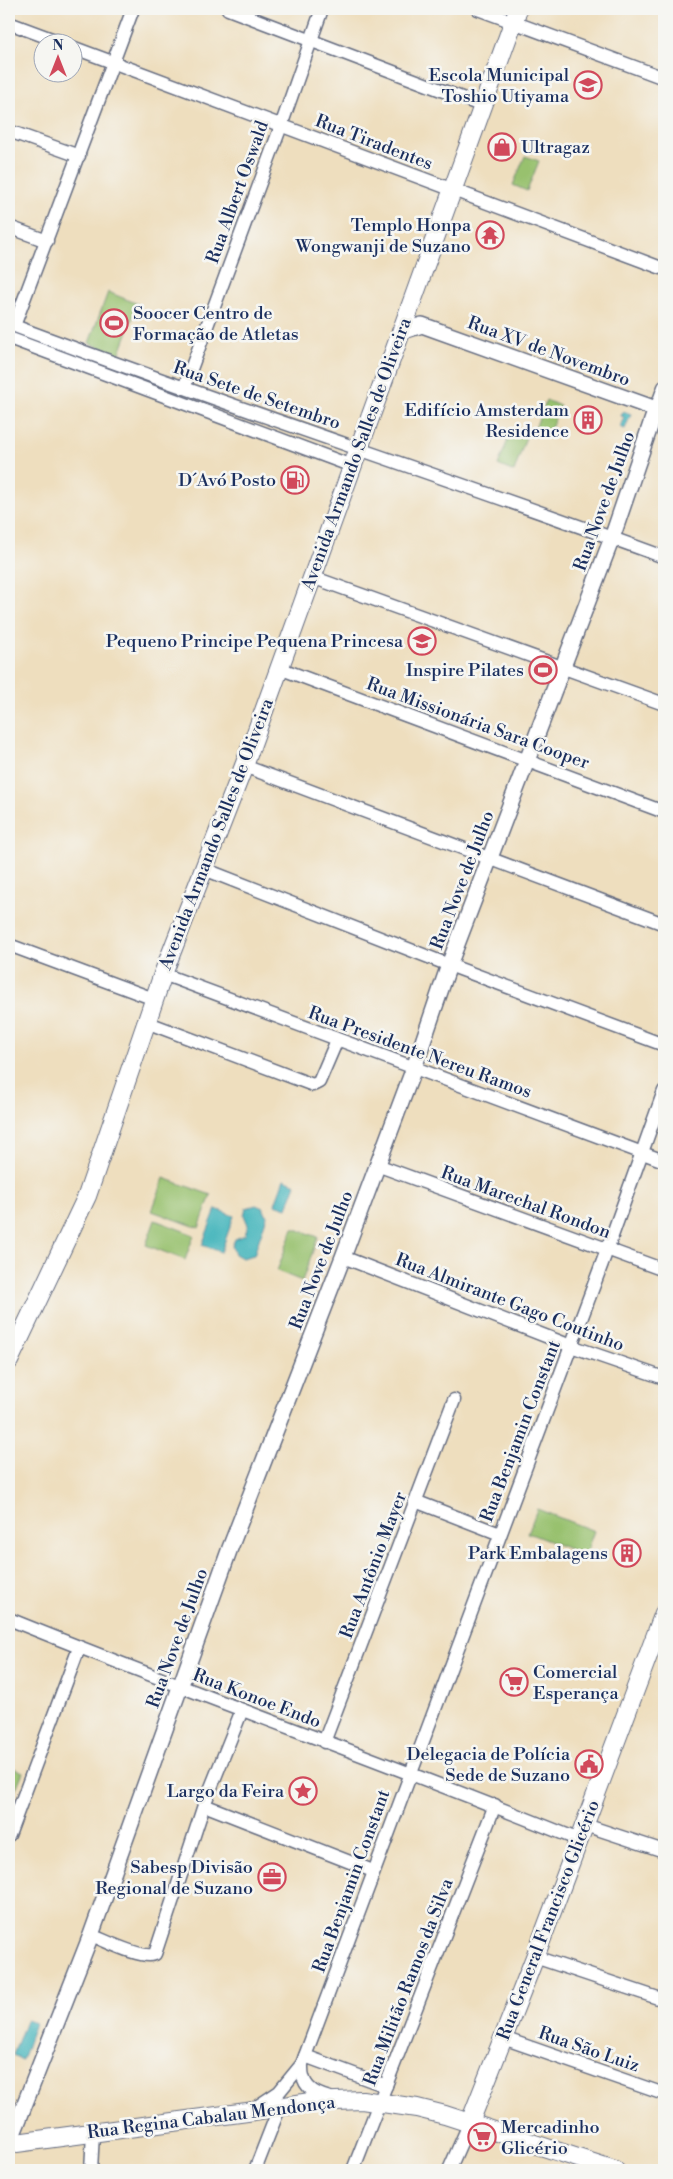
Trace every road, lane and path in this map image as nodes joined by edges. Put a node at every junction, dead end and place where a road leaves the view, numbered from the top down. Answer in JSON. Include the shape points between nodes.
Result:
{"nodes":[{"id":1,"x":133,"y":9,"type":"edge"},
{"id":2,"x":228,"y":9,"type":"edge"},
{"id":3,"x":322,"y":9,"type":"edge"},
{"id":4,"x":478,"y":9,"type":"edge"},
{"id":5,"x":516,"y":16,"type":"edge"},
{"id":6,"x":9,"y":23,"type":"edge"},
{"id":7,"x":33,"y":32,"type":"edge"},
{"id":8,"x":311,"y":40,"type":"junction"},
{"id":9,"x":82,"y":51,"type":"edge"},
{"id":10,"x":113,"y":62,"type":"junction"},
{"id":11,"x":664,"y":78,"type":"edge"},
{"id":12,"x":483,"y":106,"type":"junction"},
{"id":13,"x":281,"y":126,"type":"junction"},
{"id":14,"x":9,"y":131,"type":"edge"},
{"id":15,"x":79,"y":156,"type":"junction"},
{"id":16,"x":452,"y":190,"type":"junction"},
{"id":17,"x":9,"y":226,"type":"edge"},
{"id":18,"x":47,"y":240,"type":"junction"},
{"id":19,"x":664,"y":269,"type":"edge"},
{"id":20,"x":411,"y":302,"type":"junction"},
{"id":21,"x":11,"y":325,"type":"edge"},
{"id":22,"x":422,"y":325,"type":"junction"},
{"id":23,"x":400,"y":332,"type":"junction"},
{"id":24,"x":9,"y":338,"type":"edge"},
{"id":25,"x":664,"y":387,"type":"edge"},
{"id":26,"x":184,"y":388,"type":"junction"},
{"id":27,"x":660,"y":410,"type":"edge"},
{"id":28,"x":359,"y":448,"type":"junction"},
{"id":29,"x":352,"y":466,"type":"junction"},
{"id":30,"x":612,"y":538,"type":"junction"},
{"id":31,"x":664,"y":557,"type":"edge"},
{"id":32,"x":312,"y":577,"type":"junction"},
{"id":33,"x":562,"y":667,"type":"junction"},
{"id":34,"x":279,"y":668,"type":"junction"},
{"id":35,"x":664,"y":704,"type":"edge"},
{"id":36,"x":527,"y":760,"type":"junction"},
{"id":37,"x":244,"y":766,"type":"junction"},
{"id":38,"x":664,"y":812,"type":"edge"},
{"id":39,"x":490,"y":858,"type":"junction"},
{"id":40,"x":204,"y":869,"type":"junction"},
{"id":41,"x":664,"y":924,"type":"edge"},
{"id":42,"x":9,"y":945,"type":"edge"},
{"id":43,"x":449,"y":965,"type":"junction"},
{"id":44,"x":163,"y":974,"type":"junction"},
{"id":45,"x":154,"y":999,"type":"junction"},
{"id":46,"x":146,"y":1022,"type":"junction"},
{"id":47,"x":338,"y":1040,"type":"junction"},
{"id":48,"x":664,"y":1045,"type":"edge"},
{"id":49,"x":414,"y":1068,"type":"junction"},
{"id":50,"x":664,"y":1091,"type":"edge"},
{"id":51,"x":642,"y":1153,"type":"junction"},
{"id":52,"x":664,"y":1161,"type":"edge"},
{"id":53,"x":377,"y":1165,"type":"junction"},
{"id":54,"x":607,"y":1250,"type":"junction"},
{"id":55,"x":343,"y":1257,"type":"junction"},
{"id":56,"x":664,"y":1270,"type":"edge"},
{"id":57,"x":571,"y":1346,"type":"junction"},
{"id":58,"x":9,"y":1361,"type":"edge"},
{"id":59,"x":664,"y":1378,"type":"edge"},
{"id":60,"x":454,"y":1400,"type":"dead end"},
{"id":61,"x":415,"y":1502,"type":"junction"},
{"id":62,"x":500,"y":1534,"type":"junction"},
{"id":63,"x":664,"y":1613,"type":"edge"},
{"id":64,"x":9,"y":1619,"type":"edge"},
{"id":65,"x":658,"y":1647,"type":"edge"},
{"id":66,"x":79,"y":1648,"type":"junction"},
{"id":67,"x":179,"y":1687,"type":"junction"},
{"id":68,"x":242,"y":1710,"type":"junction"},
{"id":69,"x":324,"y":1742,"type":"junction"},
{"id":70,"x":410,"y":1772,"type":"junction"},
{"id":71,"x":204,"y":1805,"type":"junction"},
{"id":72,"x":495,"y":1806,"type":"junction"},
{"id":73,"x":582,"y":1832,"type":"junction"},
{"id":74,"x":9,"y":1835,"type":"edge"},
{"id":75,"x":664,"y":1851,"type":"edge"},
{"id":76,"x":373,"y":1871,"type":"junction"},
{"id":77,"x":91,"y":1935,"type":"junction"},
{"id":78,"x":535,"y":1957,"type":"junction"},
{"id":79,"x":664,"y":2000,"type":"edge"},
{"id":80,"x":503,"y":2038,"type":"junction"},
{"id":81,"x":304,"y":2060,"type":"junction"},
{"id":82,"x":383,"y":2094,"type":"junction"},
{"id":83,"x":664,"y":2094,"type":"edge"},
{"id":84,"x":344,"y":2100,"type":"junction"},
{"id":85,"x":280,"y":2106,"type":"junction"},
{"id":86,"x":246,"y":2112,"type":"junction"},
{"id":87,"x":470,"y":2122,"type":"junction"},
{"id":88,"x":94,"y":2133,"type":"junction"},
{"id":89,"x":9,"y":2144,"type":"edge"},
{"id":90,"x":91,"y":2170,"type":"edge"},
{"id":91,"x":255,"y":2170,"type":"edge"},
{"id":92,"x":353,"y":2170,"type":"edge"},
{"id":93,"x":449,"y":2170,"type":"edge"},
{"id":94,"x":615,"y":2170,"type":"edge"}],
"edges":[{"from":1,"to":10,"type":"street"},
{"from":2,"to":8,"type":"street"},
{"from":3,"to":8,"type":"street","name":"Rua Albert Oswald"},
{"from":4,"to":5,"type":"street"},
{"from":5,"to":11,"type":"street"},
{"from":5,"to":12,"type":"main road","name":"Avenida Armando Salles de Oliveira"},
{"from":6,"to":7,"type":"street"},
{"from":8,"to":12,"type":"street"},
{"from":8,"to":13,"type":"street","name":"Rua Albert Oswald"},
{"from":9,"to":10,"type":"street","name":"Rua Tiradentes"},
{"from":10,"to":13,"type":"street","name":"Rua Tiradentes"},
{"from":10,"to":15,"type":"street"},
{"from":12,"to":16,"type":"main road","name":"Avenida Armando Salles de Oliveira"},
{"from":13,"to":16,"type":"street","name":"Rua Tiradentes"},
{"from":13,"to":26,"type":"street","name":"Rua Albert Oswald"},
{"from":14,"to":15,"type":"street"},
{"from":15,"to":18,"type":"street"},
{"from":16,"to":19,"type":"street","name":"Rua Tiradentes"},
{"from":16,"to":20,"type":"main road","name":"Avenida Armando Salles de Oliveira"},
{"from":17,"to":18,"type":"street"},
{"from":18,"to":21,"type":"street"},
{"from":20,"to":22,"type":"street"},
{"from":20,"to":23,"type":"main road","name":"Avenida Armando Salles de Oliveira"},
{"from":21,"to":26,"type":"street","name":"Rua Sete de Setembro"},
{"from":22,"to":23,"type":"street"},
{"from":22,"to":27,"type":"street","name":"Rua XV de Novembro"},
{"from":23,"to":28,"type":"main road","name":"Avenida Armando Salles de Oliveira"},
{"from":24,"to":29,"type":"street","name":"Rua Sete de Setembro"},
{"from":25,"to":27,"type":"street","name":"Rua Nove de Julho"},
{"from":26,"to":28,"type":"street","name":"Rua Sete de Setembro"},
{"from":27,"to":30,"type":"street","name":"Rua Nove de Julho"},
{"from":28,"to":29,"type":"main road","name":"Avenida Armando Salles de Oliveira"},
{"from":28,"to":30,"type":"street","name":"Rua Sete de Setembro"},
{"from":29,"to":32,"type":"main road","name":"Avenida Armando Salles de Oliveira"},
{"from":30,"to":31,"type":"street","name":"Rua Sete de Setembro"},
{"from":30,"to":33,"type":"street","name":"Rua Nove de Julho"},
{"from":32,"to":33,"type":"street"},
{"from":32,"to":34,"type":"main road","name":"Avenida Armando Salles de Oliveira"},
{"from":33,"to":35,"type":"street"},
{"from":33,"to":36,"type":"street","name":"Rua Nove de Julho"},
{"from":34,"to":36,"type":"street","name":"Rua Missionária Sara Cooper"},
{"from":34,"to":37,"type":"main road","name":"Avenida Armando Salles de Oliveira"},
{"from":36,"to":38,"type":"street","name":"Rua Missionária Sara Cooper"},
{"from":36,"to":39,"type":"street","name":"Rua Nove de Julho"},
{"from":37,"to":39,"type":"street"},
{"from":37,"to":40,"type":"main road","name":"Avenida Armando Salles de Oliveira"},
{"from":39,"to":41,"type":"street"},
{"from":39,"to":43,"type":"street","name":"Rua Nove de Julho"},
{"from":40,"to":43,"type":"street"},
{"from":40,"to":44,"type":"main road","name":"Avenida Armando Salles de Oliveira"},
{"from":42,"to":45,"type":"street"},
{"from":43,"to":48,"type":"street"},
{"from":43,"to":49,"type":"street","name":"Rua Nove de Julho"},
{"from":44,"to":45,"type":"main road","name":"Avenida Armando Salles de Oliveira"},
{"from":44,"to":47,"type":"street","name":"Rua Presidente Nereu Ramos"},
{"from":45,"to":46,"type":"main road","name":"Avenida Armando Salles de Oliveira"},
{"from":46,"to":47,"type":"street","via":[[313,1085],[319,1082]]},
{"from":46,"to":58,"type":"main road","name":"Avenida Armando Salles de Oliveira","via":[[87,1196]]},
{"from":47,"to":49,"type":"street","name":"Rua Presidente Nereu Ramos"},
{"from":49,"to":51,"type":"street","name":"Rua Presidente Nereu Ramos"},
{"from":49,"to":53,"type":"street","name":"Rua Nove de Julho"},
{"from":50,"to":51,"type":"street","name":"Rua Benjamin Constant"},
{"from":51,"to":52,"type":"street","name":"Rua Presidente Nereu Ramos"},
{"from":51,"to":54,"type":"street","name":"Rua Benjamin Constant"},
{"from":53,"to":54,"type":"street","name":"Rua Marechal Rondon"},
{"from":53,"to":55,"type":"street","name":"Rua Nove de Julho"},
{"from":54,"to":56,"type":"street","name":"Rua Marechal Rondon"},
{"from":54,"to":57,"type":"street","name":"Rua Benjamin Constant"},
{"from":55,"to":57,"type":"street","name":"Rua Almirante Gago Coutinho"},
{"from":55,"to":67,"type":"street","name":"Rua Nove de Julho"},
{"from":57,"to":59,"type":"street","name":"Rua Almirante Gago Coutinho"},
{"from":57,"to":62,"type":"street","name":"Rua Benjamin Constant"},
{"from":60,"to":61,"type":"street","name":"Rua Antônio Mayer"},
{"from":61,"to":62,"type":"street"},
{"from":61,"to":69,"type":"street","name":"Rua Antônio Mayer"},
{"from":62,"to":70,"type":"street","name":"Rua Benjamin Constant"},
{"from":63,"to":65,"type":"main road","name":"Rua General Francisco Glicério"},
{"from":64,"to":66,"type":"street","name":"Rua Konoe Endo"},
{"from":65,"to":73,"type":"main road","name":"Rua General Francisco Glicério"},
{"from":66,"to":67,"type":"street","name":"Rua Konoe Endo"},
{"from":66,"to":74,"type":"street"},
{"from":67,"to":68,"type":"street","name":"Rua Konoe Endo"},
{"from":67,"to":77,"type":"street","name":"Rua Nove de Julho"},
{"from":68,"to":69,"type":"street","name":"Rua Konoe Endo"},
{"from":68,"to":71,"type":"street"},
{"from":69,"to":70,"type":"street","name":"Rua Konoe Endo"},
{"from":70,"to":72,"type":"street","name":"Rua Konoe Endo"},
{"from":70,"to":76,"type":"street","name":"Rua Benjamin Constant"},
{"from":71,"to":76,"type":"street"},
{"from":71,"to":77,"type":"street","via":[[155,1954],[140,1954]]},
{"from":72,"to":73,"type":"street","name":"Rua Konoe Endo"},
{"from":72,"to":82,"type":"street","name":"Rua Militão Ramos da Silva"},
{"from":73,"to":75,"type":"street","name":"Rua Konoe Endo"},
{"from":73,"to":78,"type":"main road","name":"Rua General Francisco Glicério"},
{"from":76,"to":81,"type":"street","name":"Rua Benjamin Constant"},
{"from":77,"to":89,"type":"street","name":"Rua Nove de Julho"},
{"from":78,"to":79,"type":"street"},
{"from":78,"to":80,"type":"main road","name":"Rua General Francisco Glicério"},
{"from":80,"to":83,"type":"street","name":"Rua São Luiz"},
{"from":80,"to":87,"type":"main road","name":"Rua General Francisco Glicério"},
{"from":81,"to":82,"type":"street"},
{"from":81,"to":84,"type":"street","via":[[303,2080],[309,2089],[328,2098]]},
{"from":81,"to":86,"type":"street","name":"Rua Benjamin Constant","via":[[279,2092]]},
{"from":82,"to":84,"type":"main road","name":"Rua Regina Cabalau Mendonça"},
{"from":82,"to":87,"type":"main road","name":"Rua Regina Cabalau Mendonça","via":[[418,2108]]},
{"from":82,"to":92,"type":"street","name":"Rua Militão Ramos da Silva"},
{"from":84,"to":85,"type":"main road","name":"Rua Regina Cabalau Mendonça"},
{"from":85,"to":86,"type":"main road","name":"Rua Regina Cabalau Mendonça"},
{"from":85,"to":91,"type":"street"},
{"from":86,"to":88,"type":"main road","name":"Rua Regina Cabalau Mendonça"},
{"from":87,"to":93,"type":"street","name":"Rua General Francisco Glicério"},
{"from":87,"to":94,"type":"main road","name":"Rua Regina Cabalau Mendonça"},
{"from":88,"to":89,"type":"main road","name":"Rua Regina Cabalau Mendonça"},
{"from":88,"to":90,"type":"street"}]}
